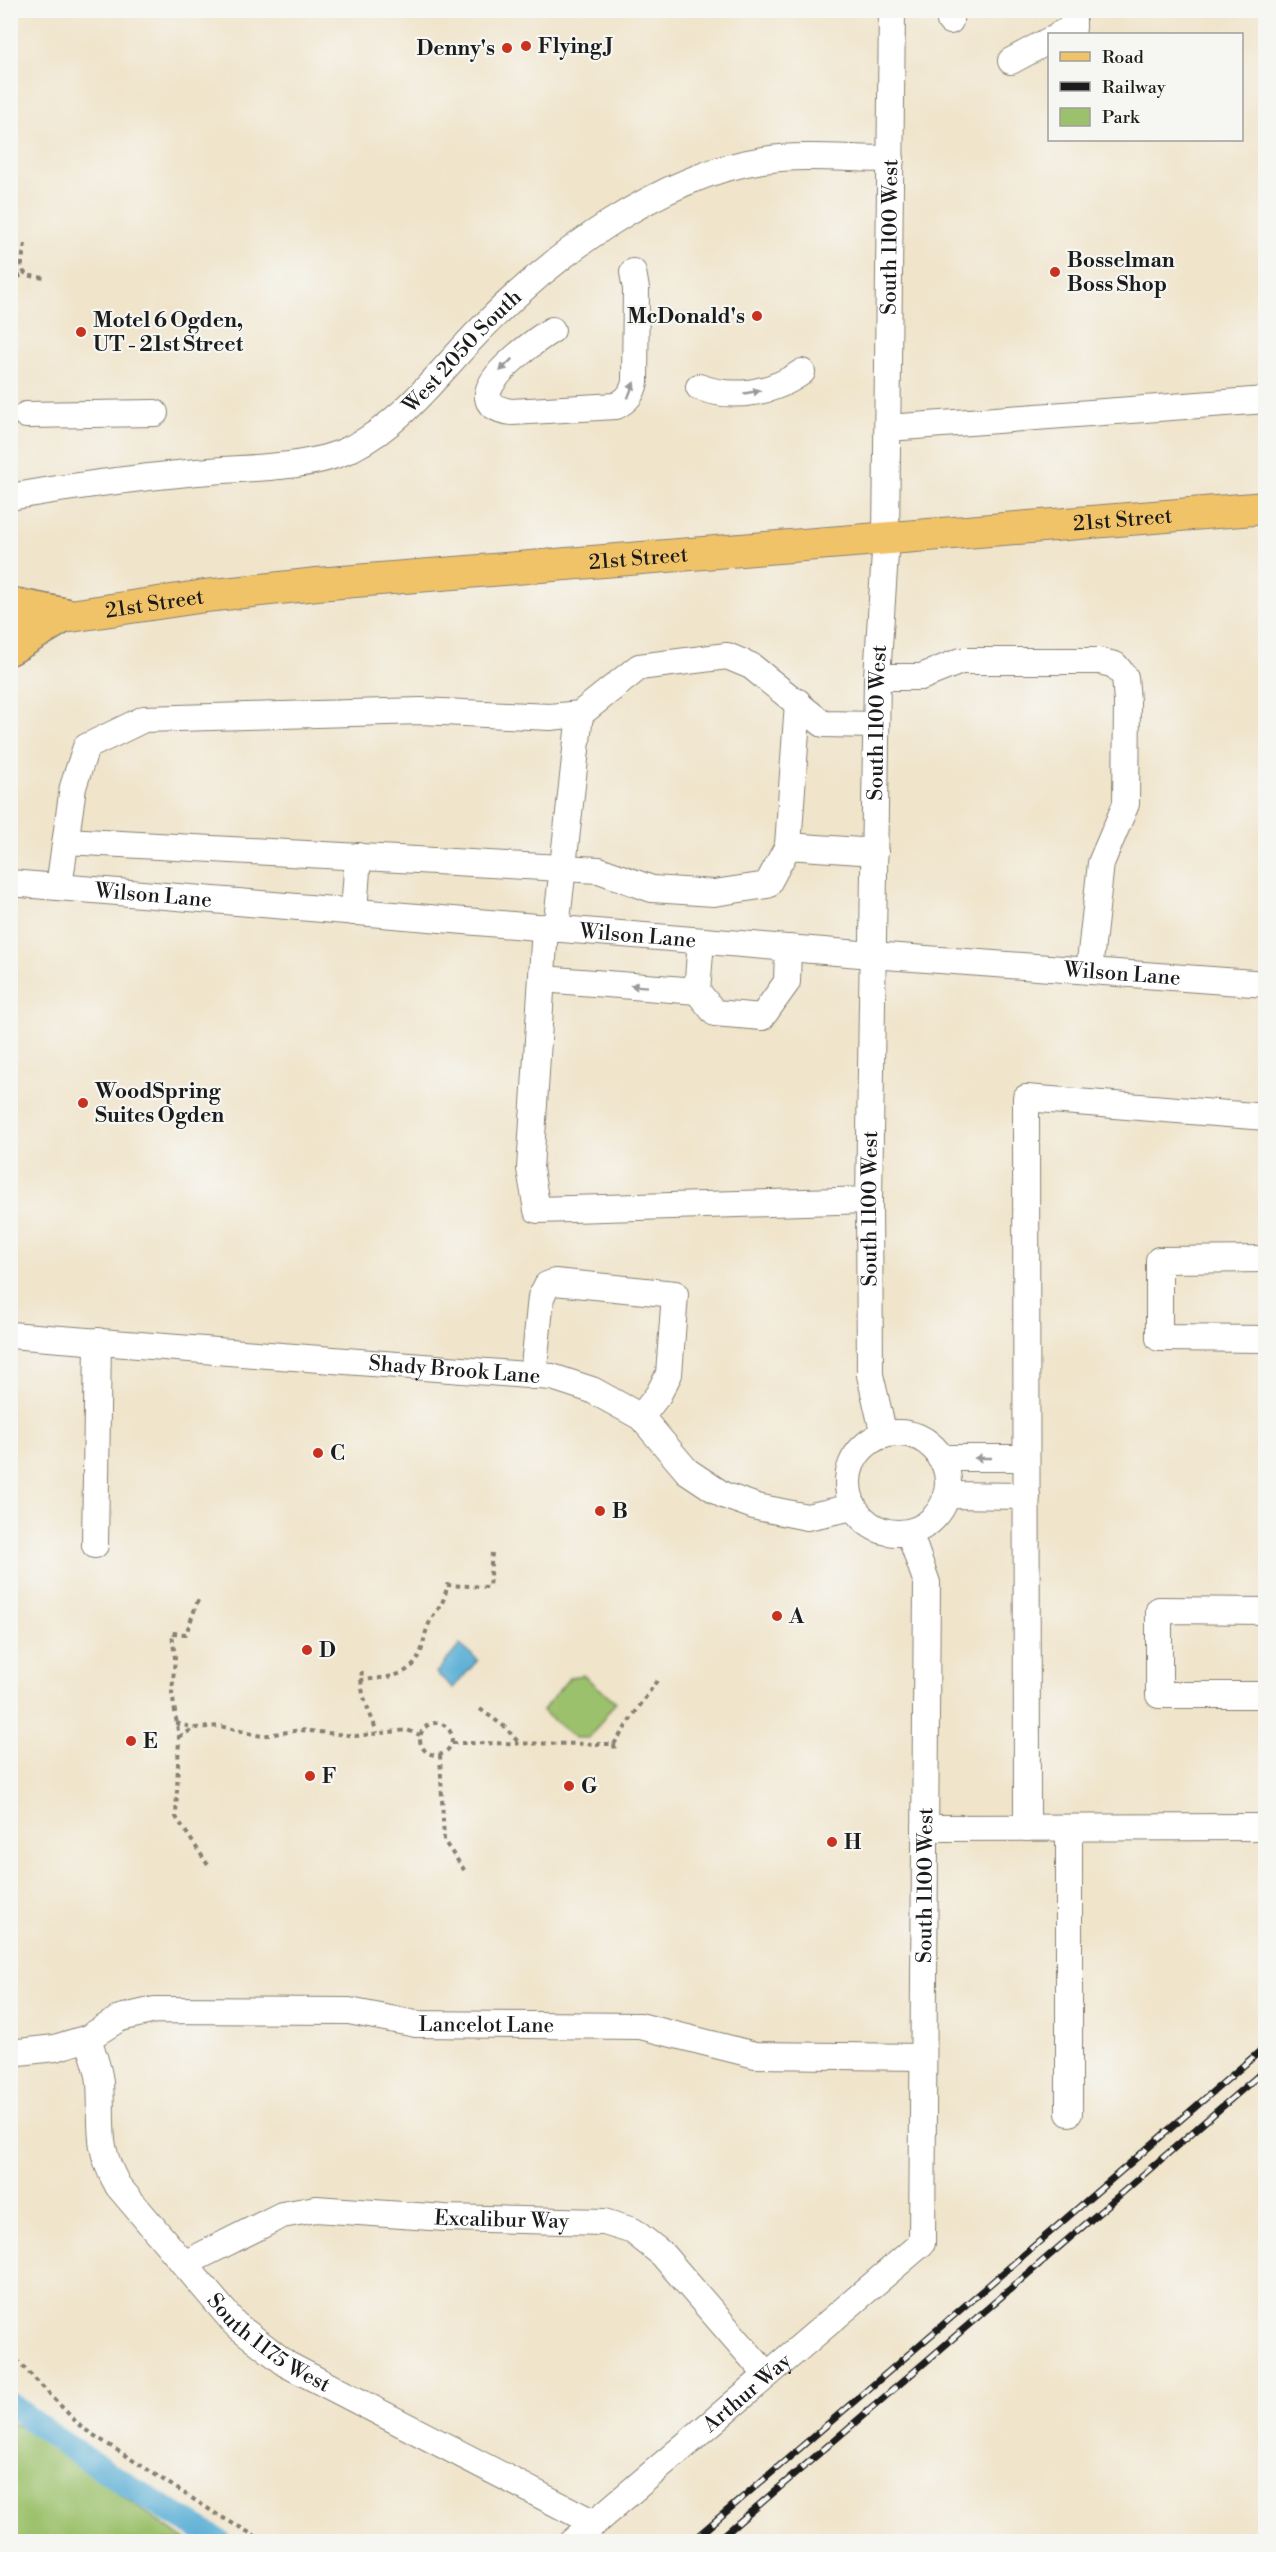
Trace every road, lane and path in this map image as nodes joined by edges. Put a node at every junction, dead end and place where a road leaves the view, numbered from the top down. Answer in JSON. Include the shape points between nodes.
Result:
{"nodes":[{"id":1,"x":892,"y":10,"type":"edge"},
{"id":2,"x":1073,"y":10,"type":"edge"},
{"id":3,"x":1062,"y":33,"type":"edge"},
{"id":4,"x":1048,"y":41,"type":"edge"},
{"id":5,"x":1011,"y":61,"type":"dead end"},
{"id":6,"x":891,"y":159,"type":"junction"},
{"id":7,"x":25,"y":244,"type":"dead end"},
{"id":8,"x":633,"y":272,"type":"dead end"},
{"id":9,"x":23,"y":273,"type":"junction"},
{"id":10,"x":48,"y":278,"type":"dead end"},
{"id":11,"x":10,"y":283,"type":"edge"},
{"id":12,"x":552,"y":330,"type":"dead end"},
{"id":13,"x":802,"y":372,"type":"dead end"},
{"id":14,"x":699,"y":387,"type":"dead end"},
{"id":15,"x":1266,"y":400,"type":"edge"},
{"id":16,"x":155,"y":413,"type":"dead end"},
{"id":17,"x":26,"y":415,"type":"dead end"},
{"id":18,"x":888,"y":428,"type":"junction"},
{"id":19,"x":10,"y":497,"type":"edge"},
{"id":20,"x":1266,"y":508,"type":"edge"},
{"id":21,"x":886,"y":538,"type":"junction"},
{"id":22,"x":10,"y":604,"type":"edge"},
{"id":23,"x":65,"y":615,"type":"junction"},
{"id":24,"x":10,"y":625,"type":"edge"},
{"id":25,"x":10,"y":648,"type":"edge"},
{"id":26,"x":877,"y":677,"type":"junction"},
{"id":27,"x":798,"y":702,"type":"junction"},
{"id":28,"x":580,"y":714,"type":"junction"},
{"id":29,"x":876,"y":724,"type":"junction"},
{"id":30,"x":66,"y":841,"type":"junction"},
{"id":31,"x":788,"y":846,"type":"junction"},
{"id":32,"x":875,"y":852,"type":"junction"},
{"id":33,"x":358,"y":856,"type":"junction"},
{"id":34,"x":561,"y":868,"type":"junction"},
{"id":35,"x":10,"y":883,"type":"edge"},
{"id":36,"x":59,"y":887,"type":"junction"},
{"id":37,"x":354,"y":912,"type":"junction"},
{"id":38,"x":551,"y":928,"type":"junction"},
{"id":39,"x":702,"y":941,"type":"junction"},
{"id":40,"x":788,"y":948,"type":"junction"},
{"id":41,"x":872,"y":955,"type":"junction"},
{"id":42,"x":1089,"y":971,"type":"junction"},
{"id":43,"x":542,"y":979,"type":"junction"},
{"id":44,"x":1266,"y":984,"type":"edge"},
{"id":45,"x":697,"y":991,"type":"junction"},
{"id":46,"x":1266,"y":1117,"type":"edge"},
{"id":47,"x":869,"y":1200,"type":"junction"},
{"id":48,"x":1266,"y":1259,"type":"edge"},
{"id":49,"x":10,"y":1335,"type":"edge"},
{"id":50,"x":1266,"y":1339,"type":"edge"},
{"id":51,"x":98,"y":1341,"type":"junction"},
{"id":52,"x":534,"y":1376,"type":"junction"},
{"id":53,"x":641,"y":1417,"type":"junction"},
{"id":54,"x":884,"y":1435,"type":"junction"},
{"id":55,"x":940,"y":1458,"type":"junction"},
{"id":56,"x":1026,"y":1458,"type":"junction"},
{"id":57,"x":946,"y":1495,"type":"junction"},
{"id":58,"x":1027,"y":1496,"type":"junction"},
{"id":59,"x":854,"y":1507,"type":"junction"},
{"id":60,"x":909,"y":1532,"type":"junction"},
{"id":61,"x":95,"y":1545,"type":"dead end"},
{"id":62,"x":492,"y":1552,"type":"dead end"},
{"id":63,"x":198,"y":1600,"type":"dead end"},
{"id":64,"x":1266,"y":1611,"type":"edge"},
{"id":65,"x":362,"y":1671,"type":"dead end"},
{"id":66,"x":658,"y":1679,"type":"dead end"},
{"id":67,"x":360,"y":1680,"type":"junction"},
{"id":68,"x":1266,"y":1695,"type":"edge"},
{"id":69,"x":480,"y":1709,"type":"dead end"},
{"id":70,"x":176,"y":1723,"type":"junction"},
{"id":71,"x":195,"y":1728,"type":"junction"},
{"id":72,"x":377,"y":1733,"type":"junction"},
{"id":73,"x":420,"y":1734,"type":"junction"},
{"id":74,"x":179,"y":1737,"type":"junction"},
{"id":75,"x":452,"y":1743,"type":"junction"},
{"id":76,"x":519,"y":1743,"type":"junction"},
{"id":77,"x":614,"y":1744,"type":"junction"},
{"id":78,"x":615,"y":1751,"type":"dead end"},
{"id":79,"x":440,"y":1755,"type":"junction"},
{"id":80,"x":1266,"y":1827,"type":"edge"},
{"id":81,"x":925,"y":1828,"type":"junction"},
{"id":82,"x":1027,"y":1828,"type":"junction"},
{"id":83,"x":1069,"y":1828,"type":"junction"},
{"id":84,"x":208,"y":1865,"type":"dead end"},
{"id":85,"x":465,"y":1871,"type":"dead end"},
{"id":86,"x":88,"y":2038,"type":"junction"},
{"id":87,"x":10,"y":2053,"type":"edge"},
{"id":88,"x":923,"y":2057,"type":"junction"},
{"id":89,"x":1070,"y":2113,"type":"dead end"},
{"id":90,"x":922,"y":2243,"type":"joint"},
{"id":91,"x":184,"y":2264,"type":"junction"},
{"id":92,"x":10,"y":2354,"type":"edge"},
{"id":93,"x":767,"y":2375,"type":"junction"},
{"id":94,"x":594,"y":2523,"type":"junction"},
{"id":95,"x":266,"y":2541,"type":"edge"},
{"id":96,"x":572,"y":2541,"type":"edge"}],
"edges":[{"from":1,"to":6,"type":"street","name":"South 1100 West"},
{"from":2,"to":3,"type":"street","via":[[1073,28]]},
{"from":4,"to":5,"type":"street"},
{"from":6,"to":18,"type":"street","name":"South 1100 West"},
{"from":6,"to":19,"type":"street","name":"West 2050 South","via":[[765,160],[704,176],[651,200],[543,270],[417,397],[384,427],[342,453],[294,464],[121,479]]},
{"from":7,"to":9,"type":"path","via":[[20,269]]},
{"from":12,"to":8,"type":"street","one_way":true,"via":[[523,348],[498,374],[489,389],[494,405],[512,412],[616,406],[627,400],[635,382]]},
{"from":9,"to":10,"type":"path"},
{"from":9,"to":11,"type":"path"},
{"from":14,"to":13,"type":"street","one_way":true,"via":[[722,393],[748,393],[782,383]]},
{"from":15,"to":18,"type":"street"},
{"from":16,"to":17,"type":"street"},
{"from":18,"to":21,"type":"street","name":"South 1100 West"},
{"from":20,"to":21,"type":"main road","name":"21st Street"},
{"from":21,"to":23,"type":"main road","name":"21st Street","via":[[317,584]]},
{"from":21,"to":26,"type":"street","name":"South 1100 West"},
{"from":22,"to":23,"type":"highway"},
{"from":23,"to":24,"type":"main road","name":"21st Street"},
{"from":23,"to":25,"type":"highway"},
{"from":26,"to":29,"type":"street","name":"South 1100 West"},
{"from":26,"to":42,"type":"street","via":[[921,677],[962,661],[1099,661],[1115,665],[1125,677],[1126,804],[1101,863]]},
{"from":27,"to":28,"type":"street","via":[[751,666],[727,656],[639,667]]},
{"from":27,"to":29,"type":"street","via":[[823,724]]},
{"from":27,"to":31,"type":"street"},
{"from":28,"to":30,"type":"street","via":[[550,717],[421,711],[144,719],[86,747],[73,787]]},
{"from":28,"to":34,"type":"street"},
{"from":29,"to":32,"type":"street","name":"South 1100 West"},
{"from":30,"to":33,"type":"street"},
{"from":30,"to":36,"type":"street"},
{"from":31,"to":32,"type":"street"},
{"from":31,"to":34,"type":"street","via":[[767,885],[714,893],[652,889],[600,870]]},
{"from":32,"to":41,"type":"street","name":"South 1100 West"},
{"from":33,"to":34,"type":"street"},
{"from":33,"to":37,"type":"street"},
{"from":34,"to":38,"type":"street"},
{"from":35,"to":36,"type":"street","name":"Wilson Lane"},
{"from":36,"to":37,"type":"street","name":"Wilson Lane"},
{"from":37,"to":38,"type":"street","name":"Wilson Lane"},
{"from":38,"to":39,"type":"street","name":"Wilson Lane"},
{"from":38,"to":43,"type":"street"},
{"from":39,"to":40,"type":"street","name":"Wilson Lane"},
{"from":39,"to":45,"type":"street"},
{"from":40,"to":41,"type":"street","name":"Wilson Lane"},
{"from":40,"to":45,"type":"street","via":[[787,982],[762,1017],[715,1012]]},
{"from":41,"to":42,"type":"street","name":"Wilson Lane"},
{"from":41,"to":47,"type":"street","name":"South 1100 West"},
{"from":42,"to":44,"type":"street","name":"Wilson Lane"},
{"from":45,"to":43,"type":"street","one_way":true},
{"from":43,"to":47,"type":"street","via":[[530,1169],[537,1210]]},
{"from":46,"to":56,"type":"street","via":[[1026,1098]]},
{"from":47,"to":54,"type":"street","name":"South 1100 West","via":[[870,1375]]},
{"from":48,"to":50,"type":"street","via":[[1160,1260],[1160,1338]]},
{"from":49,"to":51,"type":"street","name":"Shady Brook Lane"},
{"from":51,"to":52,"type":"street","name":"Shady Brook Lane"},
{"from":51,"to":61,"type":"street"},
{"from":52,"to":53,"type":"street","name":"Shady Brook Lane","via":[[552,1377],[592,1390]]},
{"from":52,"to":53,"type":"street","via":[[541,1298],[547,1285],[555,1282],[675,1294],[669,1374]]},
{"from":53,"to":59,"type":"street","name":"Shady Brook Lane","via":[[687,1471],[723,1495],[757,1508],[807,1517]]},
{"from":54,"to":55,"type":"street","via":[[910,1434],[926,1442]]},
{"from":54,"to":59,"type":"street","via":[[868,1442],[849,1470],[848,1490]]},
{"from":56,"to":55,"type":"street","one_way":true},
{"from":55,"to":57,"type":"street","via":[[947,1472]]},
{"from":56,"to":58,"type":"street"},
{"from":57,"to":58,"type":"street"},
{"from":57,"to":60,"type":"street","via":[[932,1519]]},
{"from":58,"to":82,"type":"street"},
{"from":59,"to":60,"type":"street","via":[[881,1530]]},
{"from":60,"to":81,"type":"street","name":"South 1100 West","via":[[927,1583]]},
{"from":62,"to":67,"type":"path","via":[[489,1587],[447,1585],[420,1654],[406,1671],[387,1678]]},
{"from":63,"to":70,"type":"path","via":[[186,1634],[172,1634]]},
{"from":64,"to":68,"type":"street","via":[[1159,1610],[1159,1695]]},
{"from":65,"to":67,"type":"path"},
{"from":66,"to":77,"type":"path"},
{"from":67,"to":72,"type":"path"},
{"from":69,"to":76,"type":"path","via":[[505,1726]]},
{"from":70,"to":71,"type":"path"},
{"from":70,"to":74,"type":"path"},
{"from":71,"to":72,"type":"path","via":[[220,1726],[261,1736],[301,1730],[356,1736]]},
{"from":71,"to":74,"type":"path"},
{"from":72,"to":73,"type":"path","via":[[407,1730]]},
{"from":73,"to":75,"type":"path","via":[[429,1724],[440,1723],[450,1730]]},
{"from":73,"to":79,"type":"path","via":[[424,1750]]},
{"from":74,"to":84,"type":"path","via":[[176,1817]]},
{"from":75,"to":76,"type":"path"},
{"from":75,"to":79,"type":"path"},
{"from":76,"to":77,"type":"path"},
{"from":77,"to":78,"type":"path"},
{"from":79,"to":85,"type":"path","via":[[444,1841]]},
{"from":80,"to":83,"type":"street"},
{"from":81,"to":82,"type":"street"},
{"from":81,"to":88,"type":"street","name":"South 1100 West"},
{"from":82,"to":83,"type":"street"},
{"from":83,"to":89,"type":"street"},
{"from":86,"to":87,"type":"street","name":"Lancelot Lane","via":[[55,2048]]},
{"from":86,"to":88,"type":"street","name":"Lancelot Lane","via":[[120,2018],[155,2010],[349,2011],[416,2024],[640,2026],[755,2055]]},
{"from":86,"to":91,"type":"street","name":"South 1175 West","via":[[100,2080],[105,2163],[118,2186]]},
{"from":88,"to":90,"type":"street","name":"South 1100 West"},
{"from":90,"to":93,"type":"street","name":"Arthur Way"},
{"from":91,"to":93,"type":"street","name":"Excalibur Way","via":[[282,2216],[315,2209],[445,2218],[604,2222],[633,2231],[662,2254]]},
{"from":91,"to":94,"type":"street","name":"South 1175 West","via":[[235,2324],[288,2365]]},
{"from":92,"to":95,"type":"path","via":[[81,2427],[218,2515]]},
{"from":93,"to":94,"type":"street","name":"Arthur Way"},
{"from":94,"to":96,"type":"street","name":"Arthur Way"}]}
